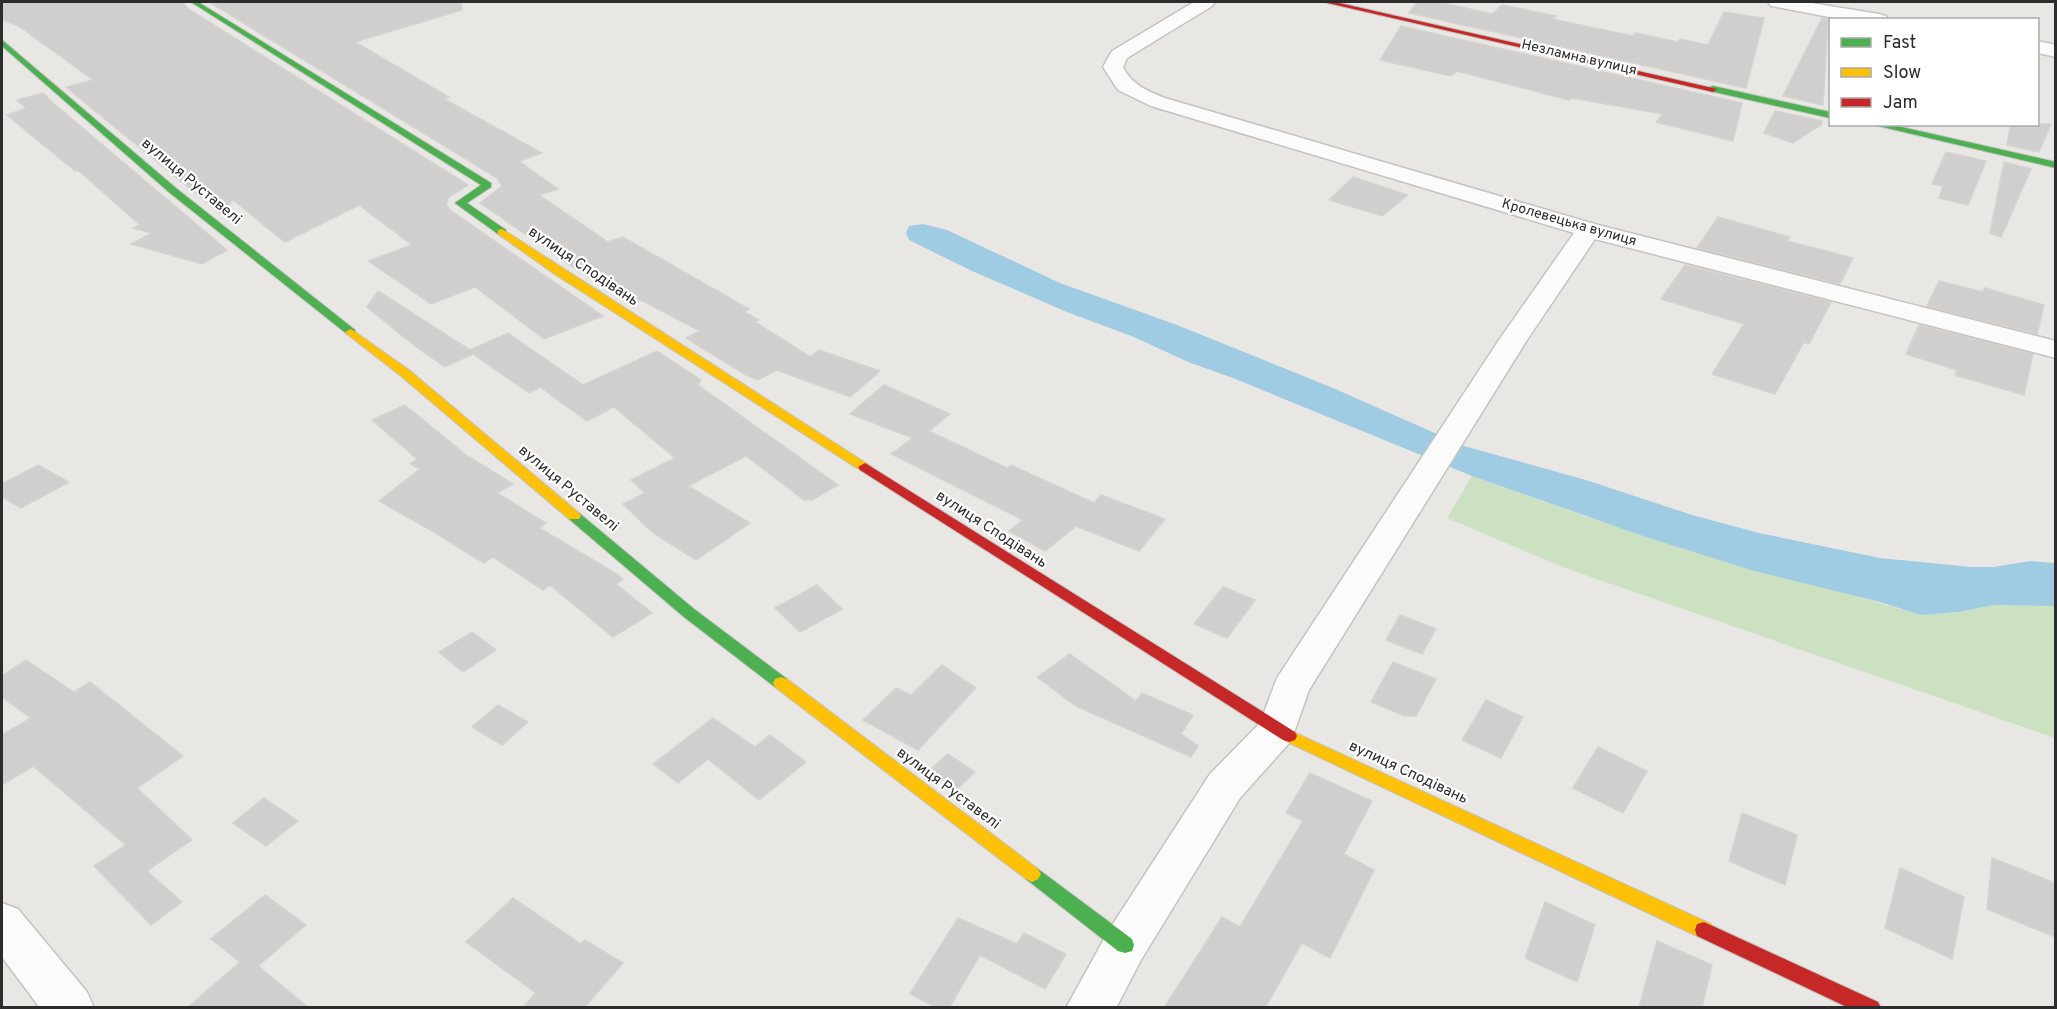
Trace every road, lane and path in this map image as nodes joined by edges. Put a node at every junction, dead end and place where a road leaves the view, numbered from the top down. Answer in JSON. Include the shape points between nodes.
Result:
{"nodes":[{"id":1,"x":194,"y":2,"type":"edge"},
{"id":2,"x":1206,"y":2,"type":"edge"},
{"id":3,"x":1327,"y":2,"type":"edge"},
{"id":4,"x":1777,"y":2,"type":"edge"},
{"id":5,"x":1868,"y":18,"type":"edge"},
{"id":6,"x":2,"y":42,"type":"edge"},
{"id":7,"x":2039,"y":47,"type":"edge"},
{"id":8,"x":2055,"y":51,"type":"edge"},
{"id":9,"x":1829,"y":115,"type":"edge"},
{"id":10,"x":1883,"y":126,"type":"edge"},
{"id":11,"x":2055,"y":165,"type":"edge"},
{"id":12,"x":1589,"y":230,"type":"junction"},
{"id":13,"x":2055,"y":350,"type":"edge"},
{"id":14,"x":1277,"y":730,"type":"junction"},
{"id":15,"x":2,"y":923,"type":"edge"},
{"id":16,"x":1125,"y":945,"type":"junction"},
{"id":17,"x":70,"y":1008,"type":"edge"},
{"id":18,"x":1090,"y":1008,"type":"edge"},
{"id":19,"x":1871,"y":1008,"type":"edge"}],
"edges":[{"from":1,"to":14,"type":"street","name":"вулиця Сподівань","via":[[488,185],[460,203],[560,273]]},
{"from":2,"to":12,"type":"street","name":"Кролевецька вулиця","via":[[1119,55],[1113,67],[1118,80],[1133,92],[1158,102]]},
{"from":3,"to":9,"type":"street","name":"Незламна вулиця"},
{"from":4,"to":5,"type":"street"},
{"from":6,"to":16,"type":"street","name":"вулиця Руставелі","via":[[61,96],[272,271],[405,373],[689,613]]},
{"from":7,"to":8,"type":"street"},
{"from":10,"to":11,"type":"street"},
{"from":12,"to":13,"type":"street","name":"Кролевецька вулиця"},
{"from":12,"to":14,"type":"street","via":[[1513,340],[1291,687]]},
{"from":14,"to":16,"type":"street","via":[[1226,786]]},
{"from":14,"to":19,"type":"street","name":"вулиця Сподівань"},
{"from":15,"to":17,"type":"street"},
{"from":16,"to":18,"type":"street"}]}
